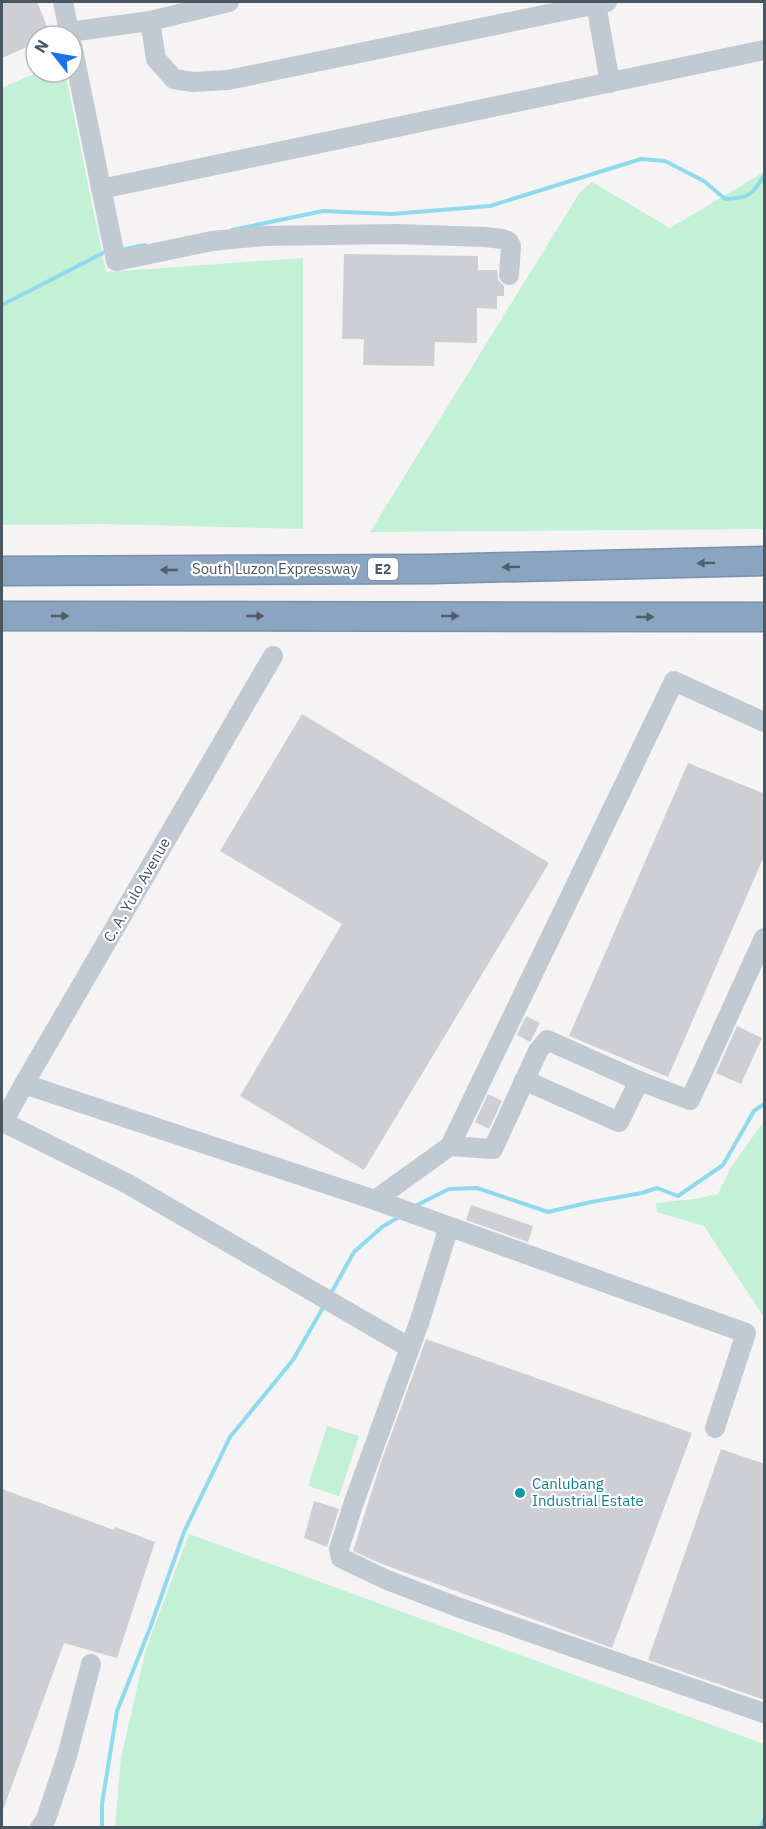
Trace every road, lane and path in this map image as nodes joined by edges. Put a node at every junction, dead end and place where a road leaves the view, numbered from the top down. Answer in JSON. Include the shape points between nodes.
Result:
{"nodes":[{"id":1,"x":63,"y":2,"type":"edge"},
{"id":2,"x":229,"y":2,"type":"edge"},
{"id":3,"x":602,"y":3,"type":"edge"},
{"id":4,"x":514,"y":11,"type":"edge"},
{"id":5,"x":150,"y":21,"type":"junction"},
{"id":6,"x":68,"y":24,"type":"edge"},
{"id":7,"x":84,"y":35,"type":"edge"},
{"id":8,"x":765,"y":50,"type":"edge"},
{"id":9,"x":610,"y":83,"type":"junction"},
{"id":10,"x":80,"y":84,"type":"edge"},
{"id":11,"x":101,"y":189,"type":"junction"},
{"id":12,"x":509,"y":275,"type":"dead end"},
{"id":13,"x":765,"y":561,"type":"edge"},
{"id":14,"x":2,"y":571,"type":"edge"},
{"id":15,"x":2,"y":616,"type":"edge"},
{"id":16,"x":765,"y":617,"type":"edge"},
{"id":17,"x":273,"y":656,"type":"dead end"},
{"id":18,"x":765,"y":722,"type":"edge"},
{"id":19,"x":765,"y":938,"type":"edge"},
{"id":20,"x":524,"y":1080,"type":"junction"},
{"id":21,"x":639,"y":1081,"type":"junction"},
{"id":22,"x":24,"y":1084,"type":"junction"},
{"id":23,"x":2,"y":1123,"type":"edge"},
{"id":24,"x":450,"y":1146,"type":"junction"},
{"id":25,"x":383,"y":1203,"type":"junction"},
{"id":26,"x":449,"y":1227,"type":"junction"},
{"id":27,"x":410,"y":1347,"type":"junction"},
{"id":28,"x":715,"y":1428,"type":"dead end"},
{"id":29,"x":91,"y":1664,"type":"dead end"},
{"id":30,"x":764,"y":1713,"type":"edge"},
{"id":31,"x":40,"y":1827,"type":"edge"}],
"edges":[{"from":1,"to":6,"type":"street"},
{"from":2,"to":5,"type":"street"},
{"from":3,"to":4,"type":"street"},
{"from":3,"to":9,"type":"street"},
{"from":4,"to":5,"type":"street","via":[[228,80],[193,82],[174,79],[156,59]]},
{"from":5,"to":7,"type":"street"},
{"from":8,"to":9,"type":"street"},
{"from":9,"to":11,"type":"street"},
{"from":10,"to":11,"type":"street"},
{"from":11,"to":12,"type":"street","via":[[116,261],[212,241],[263,236],[485,237],[508,241]]},
{"from":13,"to":14,"type":"highway","name":"South Luzon Expressway","number":"E2","one_way":true},
{"from":15,"to":16,"type":"highway","one_way":true},
{"from":17,"to":22,"type":"street","name":"C. A. Yulo Avenue"},
{"from":18,"to":24,"type":"street","via":[[674,681]]},
{"from":19,"to":21,"type":"street","via":[[690,1100]]},
{"from":20,"to":21,"type":"street","via":[[547,1040]]},
{"from":20,"to":21,"type":"street","via":[[619,1122]]},
{"from":20,"to":24,"type":"street","via":[[493,1149]]},
{"from":22,"to":23,"type":"street","name":"C. A. Yulo Avenue"},
{"from":22,"to":25,"type":"street"},
{"from":23,"to":27,"type":"street","via":[[128,1184]]},
{"from":24,"to":25,"type":"street"},
{"from":25,"to":26,"type":"street"},
{"from":26,"to":27,"type":"street"},
{"from":26,"to":28,"type":"street","via":[[746,1332]]},
{"from":27,"to":30,"type":"street","via":[[354,1502],[339,1549],[342,1559],[460,1608]]},
{"from":29,"to":31,"type":"street","via":[[67,1756]]}]}
